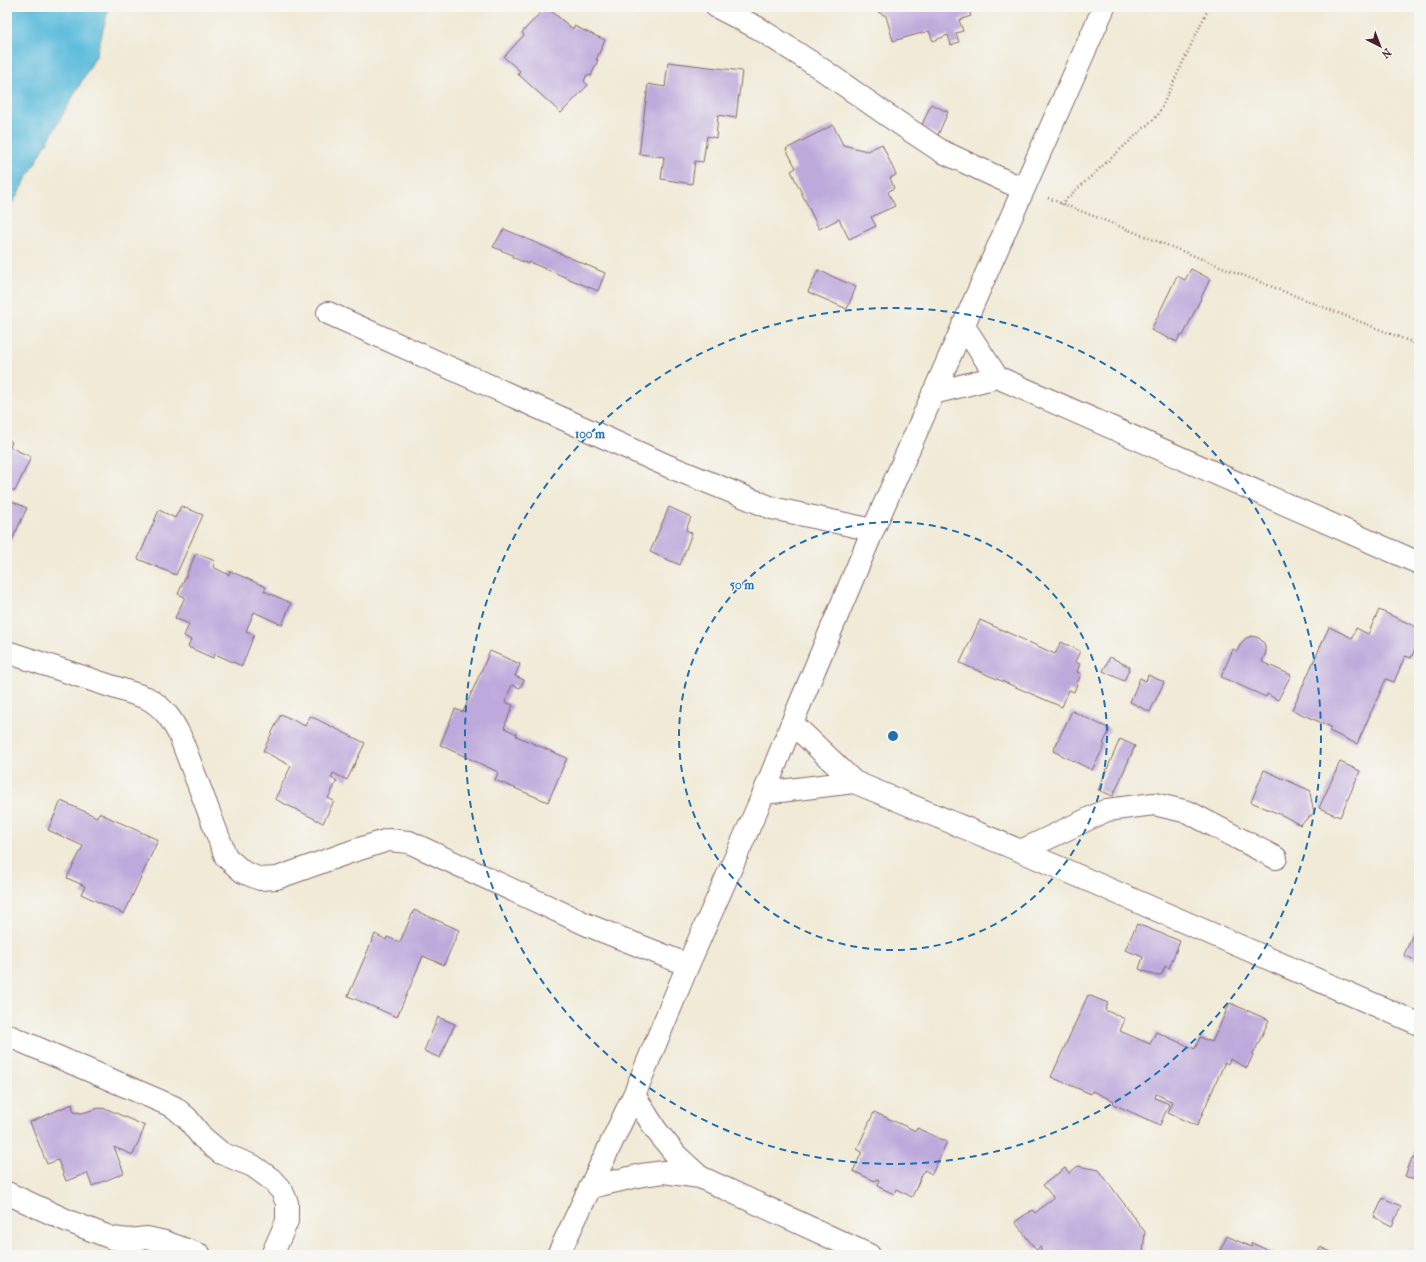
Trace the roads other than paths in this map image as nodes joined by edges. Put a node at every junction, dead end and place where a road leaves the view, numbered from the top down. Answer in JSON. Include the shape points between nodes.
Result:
{"nodes":[{"id":1,"x":716,"y":7,"type":"edge"},
{"id":2,"x":1104,"y":7,"type":"edge"},
{"id":3,"x":1023,"y":189,"type":"junction"},
{"id":4,"x":328,"y":313,"type":"dead end"},
{"id":5,"x":963,"y":325,"type":"junction"},
{"id":6,"x":996,"y":377,"type":"junction"},
{"id":7,"x":933,"y":393,"type":"junction"},
{"id":8,"x":873,"y":530,"type":"junction"},
{"id":9,"x":1419,"y":563,"type":"edge"},
{"id":10,"x":7,"y":652,"type":"edge"},
{"id":11,"x":792,"y":723,"type":"junction"},
{"id":12,"x":854,"y":782,"type":"junction"},
{"id":13,"x":764,"y":793,"type":"junction"},
{"id":14,"x":1021,"y":852,"type":"junction"},
{"id":15,"x":1276,"y":858,"type":"dead end"},
{"id":16,"x":688,"y":965,"type":"junction"},
{"id":17,"x":1419,"y":1024,"type":"edge"},
{"id":18,"x":7,"y":1035,"type":"edge"},
{"id":19,"x":634,"y":1095,"type":"junction"},
{"id":20,"x":700,"y":1177,"type":"junction"},
{"id":21,"x":590,"y":1187,"type":"junction"},
{"id":22,"x":7,"y":1193,"type":"edge"},
{"id":23,"x":200,"y":1255,"type":"edge"},
{"id":24,"x":272,"y":1255,"type":"edge"},
{"id":25,"x":558,"y":1255,"type":"edge"},
{"id":26,"x":869,"y":1255,"type":"edge"}],
"edges":[{"from":1,"to":3,"type":"street","via":[[758,28],[941,151]]},
{"from":2,"to":3,"type":"street"},
{"from":3,"to":5,"type":"street"},
{"from":4,"to":8,"type":"street","via":[[661,463],[772,508]]},
{"from":5,"to":6,"type":"street"},
{"from":5,"to":7,"type":"street"},
{"from":6,"to":7,"type":"street"},
{"from":6,"to":9,"type":"street"},
{"from":7,"to":8,"type":"street"},
{"from":8,"to":11,"type":"street"},
{"from":10,"to":16,"type":"street","via":[[147,698],[158,705],[171,719],[180,736],[226,857],[243,872],[260,879],[277,878],[388,840],[409,842],[590,926]]},
{"from":11,"to":12,"type":"street"},
{"from":11,"to":13,"type":"street"},
{"from":12,"to":13,"type":"street"},
{"from":12,"to":14,"type":"street"},
{"from":13,"to":16,"type":"street"},
{"from":14,"to":15,"type":"street","via":[[1107,810],[1154,804],[1188,812]]},
{"from":14,"to":17,"type":"street"},
{"from":16,"to":19,"type":"street"},
{"from":18,"to":24,"type":"street","via":[[174,1107],[221,1153],[253,1166],[271,1179],[282,1191],[287,1203],[287,1221]]},
{"from":19,"to":20,"type":"street","via":[[656,1130],[676,1155]]},
{"from":19,"to":21,"type":"street"},
{"from":20,"to":21,"type":"street","via":[[664,1172]]},
{"from":20,"to":26,"type":"street"},
{"from":21,"to":25,"type":"street"},
{"from":22,"to":23,"type":"street","via":[[112,1238],[147,1238]]}]}
